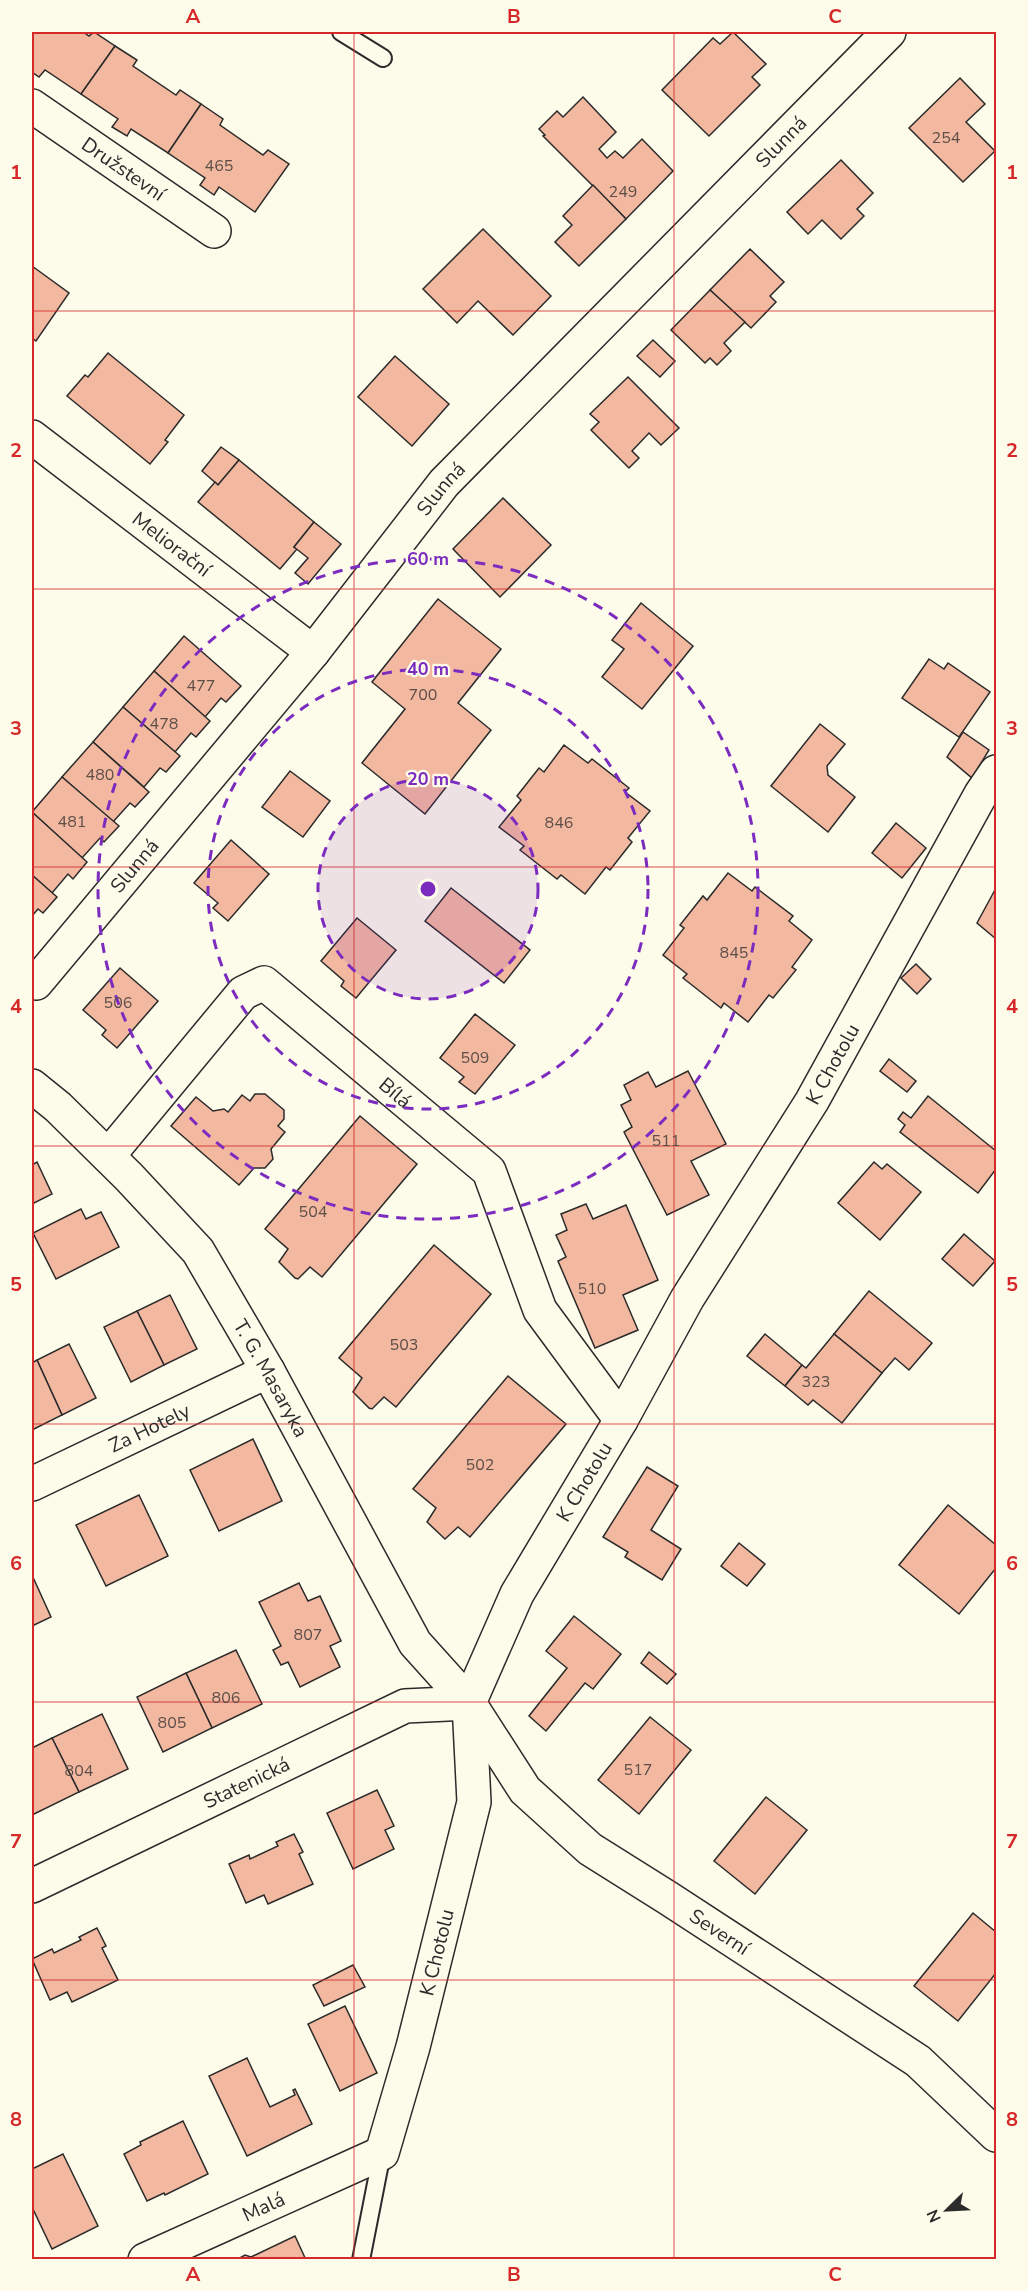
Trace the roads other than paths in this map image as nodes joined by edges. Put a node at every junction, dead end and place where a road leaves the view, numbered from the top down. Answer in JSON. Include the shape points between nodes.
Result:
{"nodes":[{"id":1,"x":341,"y":32,"type":"edge"},
{"id":2,"x":890,"y":32,"type":"edge"},
{"id":3,"x":383,"y":58,"type":"dead end"},
{"id":4,"x":32,"y":106,"type":"edge"},
{"id":5,"x":214,"y":231,"type":"dead end"},
{"id":6,"x":32,"y":436,"type":"edge"},
{"id":7,"x":312,"y":652,"type":"junction"},
{"id":8,"x":996,"y":772,"type":"edge"},
{"id":9,"x":36,"y":983,"type":"dead end"},
{"id":10,"x":32,"y":1086,"type":"edge"},
{"id":11,"x":45,"y":1114,"type":"edge"},
{"id":12,"x":108,"y":1156,"type":"junction"},
{"id":13,"x":268,"y":1371,"type":"junction"},
{"id":14,"x":621,"y":1420,"type":"junction"},
{"id":15,"x":32,"y":1484,"type":"edge"},
{"id":16,"x":469,"y":1702,"type":"junction"},
{"id":17,"x":32,"y":1886,"type":"edge"},
{"id":18,"x":996,"y":2135,"type":"edge"},
{"id":19,"x":381,"y":2153,"type":"junction"},
{"id":20,"x":145,"y":2259,"type":"edge"},
{"id":21,"x":361,"y":2259,"type":"edge"}],
"edges":[{"from":1,"to":3,"type":"lane"},
{"from":2,"to":7,"type":"street","name":"Slunná","via":[[444,483]]},
{"from":4,"to":5,"type":"street","name":"Družstevní"},
{"from":6,"to":7,"type":"street","name":"Meliorační"},
{"from":7,"to":9,"type":"street","name":"Slunná"},
{"from":8,"to":14,"type":"street","name":"K Chotolu","via":[[812,1101],[687,1299]]},
{"from":10,"to":11,"type":"street","name":"T. G. Masaryka"},
{"from":11,"to":12,"type":"street","name":"T. G. Masaryka"},
{"from":12,"to":13,"type":"street","name":"T. G. Masaryka","via":[[198,1251]]},
{"from":12,"to":14,"type":"street","name":"Bílá","via":[[243,993],[264,983],[489,1171],[540,1310]]},
{"from":13,"to":15,"type":"street","name":"Za Hotely"},
{"from":13,"to":16,"type":"street","name":"T. G. Masaryka","via":[[415,1642]]},
{"from":14,"to":16,"type":"street","name":"K Chotolu","via":[[517,1594]]},
{"from":16,"to":17,"type":"street","name":"Statenická","via":[[405,1706]]},
{"from":16,"to":18,"type":"street","name":"Severní","via":[[525,1790],[590,1849],[918,2061]]},
{"from":16,"to":19,"type":"street","name":"K Chotolu","via":[[474,1802]]},
{"from":19,"to":20,"type":"street","name":"Malá"},
{"from":19,"to":21,"type":"lane","name":"K Chotolu"}]}
